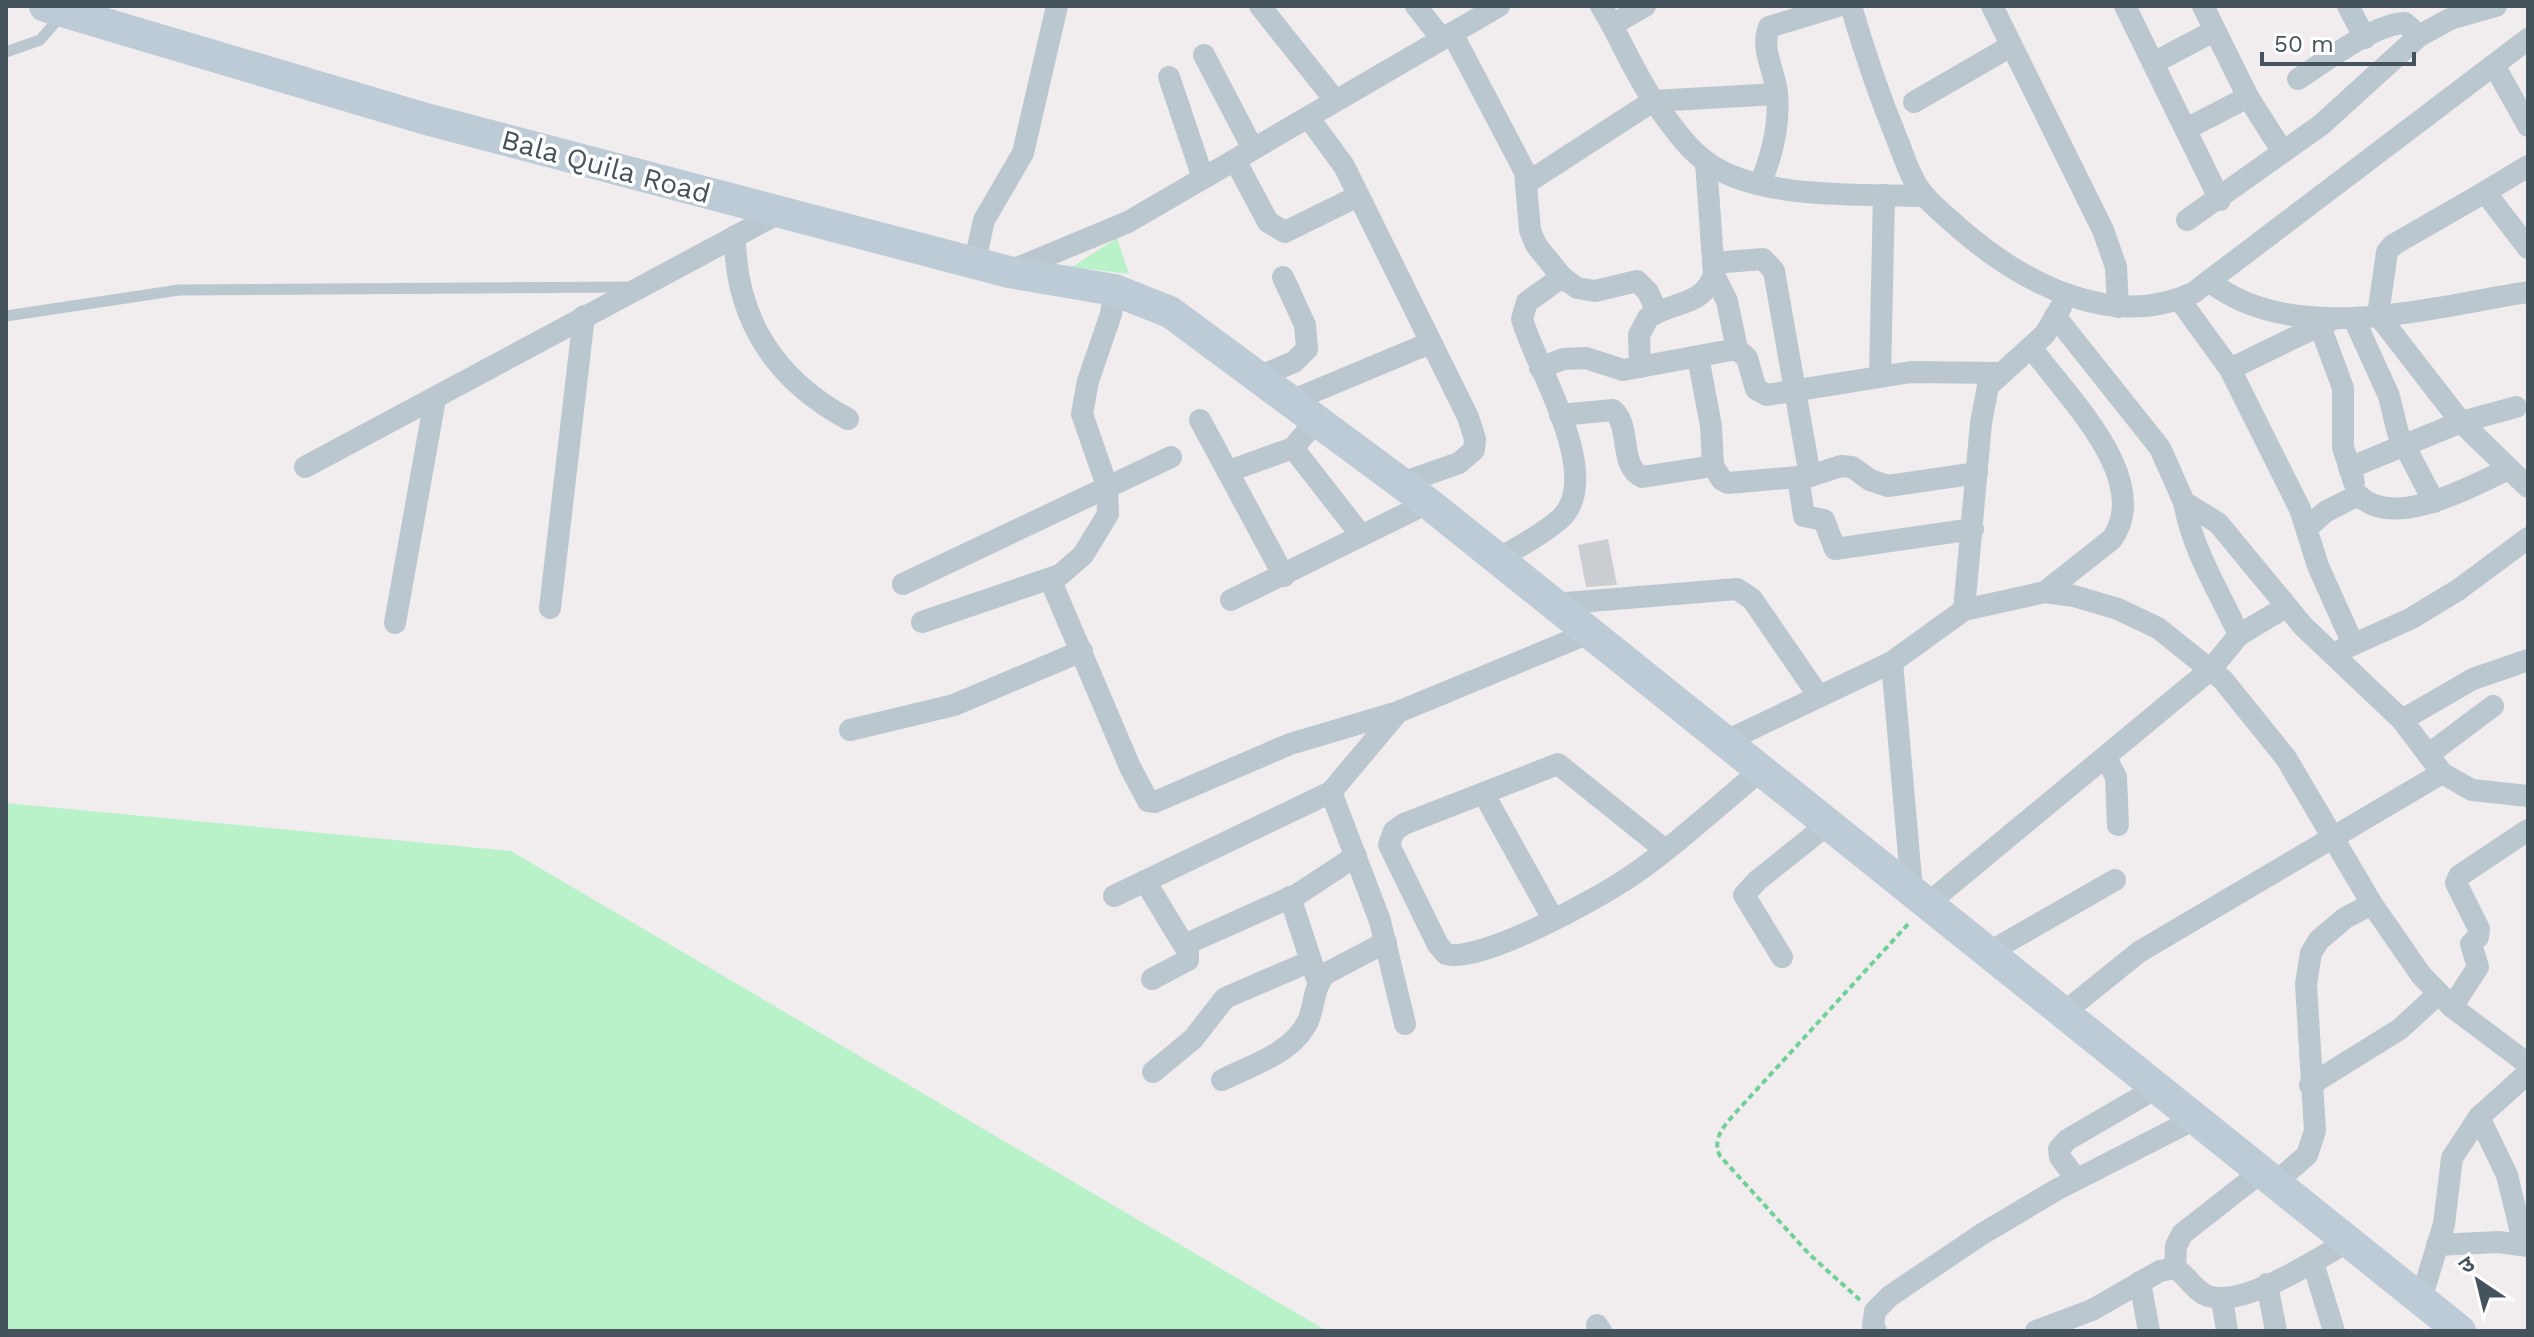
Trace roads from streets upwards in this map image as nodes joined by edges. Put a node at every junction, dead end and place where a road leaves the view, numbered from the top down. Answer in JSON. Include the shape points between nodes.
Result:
{"nodes":[{"id":1,"x":1057,"y":6,"type":"edge"},
{"id":2,"x":1260,"y":6,"type":"edge"},
{"id":3,"x":1416,"y":6,"type":"edge"},
{"id":4,"x":1499,"y":6,"type":"edge"},
{"id":5,"x":1645,"y":6,"type":"edge"},
{"id":6,"x":1838,"y":6,"type":"edge"},
{"id":7,"x":1851,"y":6,"type":"edge"},
{"id":8,"x":1992,"y":6,"type":"edge"},
{"id":9,"x":2125,"y":6,"type":"edge"},
{"id":10,"x":2203,"y":6,"type":"edge"},
{"id":11,"x":2348,"y":6,"type":"edge"},
{"id":12,"x":2496,"y":6,"type":"edge"},
{"id":13,"x":54,"y":9,"type":"edge"},
{"id":14,"x":1781,"y":14,"type":"edge"},
{"id":15,"x":1607,"y":15,"type":"edge"},
{"id":16,"x":2214,"y":31,"type":"junction"},
{"id":17,"x":1447,"y":36,"type":"junction"},
{"id":18,"x":2419,"y":36,"type":"junction"},
{"id":19,"x":2365,"y":38,"type":"junction"},
{"id":20,"x":2528,"y":39,"type":"edge"},
{"id":21,"x":2011,"y":46,"type":"junction"},
{"id":22,"x":1204,"y":55,"type":"dead end"},
{"id":23,"x":2155,"y":62,"type":"junction"},
{"id":24,"x":2494,"y":65,"type":"junction"},
{"id":25,"x":1169,"y":77,"type":"dead end"},
{"id":26,"x":2298,"y":79,"type":"dead end"},
{"id":27,"x":1777,"y":94,"type":"junction"},
{"id":28,"x":2248,"y":97,"type":"junction"},
{"id":29,"x":1335,"y":100,"type":"junction"},
{"id":30,"x":1653,"y":101,"type":"junction"},
{"id":31,"x":1914,"y":102,"type":"dead end"},
{"id":32,"x":1308,"y":117,"type":"junction"},
{"id":33,"x":2528,"y":126,"type":"edge"},
{"id":34,"x":2186,"y":129,"type":"junction"},
{"id":35,"x":2283,"y":152,"type":"junction"},
{"id":36,"x":1244,"y":154,"type":"junction"},
{"id":37,"x":1706,"y":162,"type":"junction"},
{"id":38,"x":2528,"y":166,"type":"edge"},
{"id":39,"x":1203,"y":178,"type":"junction"},
{"id":40,"x":1528,"y":182,"type":"junction"},
{"id":41,"x":1760,"y":184,"type":"junction"},
{"id":42,"x":2485,"y":192,"type":"junction"},
{"id":43,"x":1884,"y":195,"type":"junction"},
{"id":44,"x":1358,"y":196,"type":"junction"},
{"id":45,"x":1925,"y":196,"type":"junction"},
{"id":46,"x":2220,"y":200,"type":"junction"},
{"id":47,"x":779,"y":213,"type":"junction"},
{"id":48,"x":2187,"y":220,"type":"dead end"},
{"id":49,"x":2524,"y":234,"type":"edge"},
{"id":50,"x":735,"y":236,"type":"junction"},
{"id":51,"x":975,"y":261,"type":"junction"},
{"id":52,"x":1714,"y":269,"type":"junction"},
{"id":53,"x":1009,"y":272,"type":"junction"},
{"id":54,"x":1283,"y":277,"type":"dead end"},
{"id":55,"x":1562,"y":277,"type":"junction"},
{"id":56,"x":2209,"y":281,"type":"junction"},
{"id":57,"x":1114,"y":290,"type":"junction"},
{"id":58,"x":2528,"y":292,"type":"edge"},
{"id":59,"x":2070,"y":294,"type":"junction"},
{"id":60,"x":2179,"y":299,"type":"junction"},
{"id":61,"x":2118,"y":307,"type":"junction"},
{"id":62,"x":1657,"y":312,"type":"junction"},
{"id":63,"x":2378,"y":315,"type":"junction"},
{"id":64,"x":584,"y":316,"type":"junction"},
{"id":65,"x":2055,"y":316,"type":"junction"},
{"id":66,"x":2336,"y":321,"type":"junction"},
{"id":67,"x":1430,"y":343,"type":"junction"},
{"id":68,"x":2031,"y":347,"type":"junction"},
{"id":69,"x":1737,"y":349,"type":"junction"},
{"id":70,"x":1698,"y":357,"type":"junction"},
{"id":71,"x":1640,"y":367,"type":"junction"},
{"id":72,"x":1540,"y":368,"type":"junction"},
{"id":73,"x":2230,"y":369,"type":"junction"},
{"id":74,"x":1999,"y":373,"type":"junction"},
{"id":75,"x":1260,"y":376,"type":"junction"},
{"id":76,"x":1880,"y":376,"type":"junction"},
{"id":77,"x":1794,"y":389,"type":"junction"},
{"id":78,"x":435,"y":399,"type":"junction"},
{"id":79,"x":1291,"y":401,"type":"junction"},
{"id":80,"x":2516,"y":407,"type":"dead end"},
{"id":81,"x":1560,"y":415,"type":"junction"},
{"id":82,"x":848,"y":419,"type":"dead end"},
{"id":83,"x":1200,"y":420,"type":"dead end"},
{"id":84,"x":1316,"y":421,"type":"junction"},
{"id":85,"x":2461,"y":422,"type":"junction"},
{"id":86,"x":2404,"y":444,"type":"junction"},
{"id":87,"x":1293,"y":448,"type":"junction"},
{"id":88,"x":1171,"y":457,"type":"dead end"},
{"id":89,"x":1713,"y":466,"type":"junction"},
{"id":90,"x":305,"y":467,"type":"dead end"},
{"id":91,"x":2349,"y":468,"type":"junction"},
{"id":92,"x":2509,"y":469,"type":"junction"},
{"id":93,"x":1229,"y":471,"type":"junction"},
{"id":94,"x":1977,"y":473,"type":"junction"},
{"id":95,"x":1804,"y":476,"type":"junction"},
{"id":96,"x":1402,"y":483,"type":"junction"},
{"id":97,"x":1107,"y":486,"type":"junction"},
{"id":98,"x":2528,"y":487,"type":"edge"},
{"id":99,"x":2358,"y":495,"type":"junction"},
{"id":100,"x":2184,"y":502,"type":"junction"},
{"id":101,"x":2434,"y":502,"type":"junction"},
{"id":102,"x":1428,"y":503,"type":"junction"},
{"id":103,"x":2307,"y":528,"type":"junction"},
{"id":104,"x":1973,"y":529,"type":"junction"},
{"id":105,"x":1361,"y":535,"type":"junction"},
{"id":106,"x":2528,"y":538,"type":"edge"},
{"id":107,"x":1499,"y":559,"type":"junction"},
{"id":108,"x":1284,"y":576,"type":"junction"},
{"id":109,"x":1050,"y":579,"type":"junction"},
{"id":110,"x":903,"y":584,"type":"dead end"},
{"id":111,"x":2045,"y":592,"type":"junction"},
{"id":112,"x":1231,"y":600,"type":"dead end"},
{"id":113,"x":1554,"y":604,"type":"junction"},
{"id":114,"x":2286,"y":607,"type":"junction"},
{"id":115,"x":550,"y":608,"type":"dead end"},
{"id":116,"x":1964,"y":610,"type":"junction"},
{"id":117,"x":922,"y":622,"type":"dead end"},
{"id":118,"x":395,"y":623,"type":"dead end"},
{"id":119,"x":1589,"y":633,"type":"junction"},
{"id":120,"x":2239,"y":635,"type":"junction"},
{"id":121,"x":2343,"y":649,"type":"junction"},
{"id":122,"x":1082,"y":651,"type":"junction"},
{"id":123,"x":2528,"y":660,"type":"edge"},
{"id":124,"x":1892,"y":662,"type":"junction"},
{"id":125,"x":2211,"y":669,"type":"junction"},
{"id":126,"x":1818,"y":695,"type":"junction"},
{"id":127,"x":2493,"y":706,"type":"dead end"},
{"id":128,"x":1398,"y":712,"type":"junction"},
{"id":129,"x":2402,"y":720,"type":"junction"},
{"id":130,"x":850,"y":730,"type":"dead end"},
{"id":131,"x":1724,"y":742,"type":"junction"},
{"id":132,"x":2106,"y":758,"type":"junction"},
{"id":133,"x":2436,"y":764,"type":"junction"},
{"id":134,"x":1760,"y":771,"type":"junction"},
{"id":135,"x":1331,"y":792,"type":"junction"},
{"id":136,"x":1485,"y":796,"type":"junction"},
{"id":137,"x":2528,"y":796,"type":"edge"},
{"id":138,"x":1827,"y":825,"type":"junction"},
{"id":139,"x":2118,"y":825,"type":"dead end"},
{"id":140,"x":2528,"y":830,"type":"edge"},
{"id":141,"x":2334,"y":839,"type":"junction"},
{"id":142,"x":1664,"y":849,"type":"junction"},
{"id":143,"x":1356,"y":856,"type":"junction"},
{"id":144,"x":2115,"y":880,"type":"dead end"},
{"id":145,"x":1145,"y":881,"type":"junction"},
{"id":146,"x":1114,"y":896,"type":"dead end"},
{"id":147,"x":1290,"y":897,"type":"junction"},
{"id":148,"x":1919,"y":897,"type":"junction"},
{"id":149,"x":2372,"y":904,"type":"junction"},
{"id":150,"x":1553,"y":919,"type":"junction"},
{"id":151,"x":1386,"y":942,"type":"junction"},
{"id":152,"x":1184,"y":945,"type":"junction"},
{"id":153,"x":1986,"y":954,"type":"junction"},
{"id":154,"x":1782,"y":957,"type":"dead end"},
{"id":155,"x":1314,"y":972,"type":"junction"},
{"id":156,"x":1152,"y":979,"type":"dead end"},
{"id":157,"x":2445,"y":1000,"type":"junction"},
{"id":158,"x":2062,"y":1014,"type":"junction"},
{"id":159,"x":1405,"y":1024,"type":"dead end"},
{"id":160,"x":2528,"y":1064,"type":"edge"},
{"id":161,"x":1153,"y":1072,"type":"dead end"},
{"id":162,"x":2528,"y":1073,"type":"edge"},
{"id":163,"x":1222,"y":1080,"type":"dead end"},
{"id":164,"x":2310,"y":1085,"type":"junction"},
{"id":165,"x":2158,"y":1087,"type":"junction"},
{"id":166,"x":2479,"y":1117,"type":"junction"},
{"id":167,"x":2195,"y":1119,"type":"junction"},
{"id":168,"x":2268,"y":1177,"type":"junction"},
{"id":169,"x":2076,"y":1179,"type":"junction"},
{"id":170,"x":2347,"y":1242,"type":"junction"},
{"id":171,"x":2437,"y":1245,"type":"junction"},
{"id":172,"x":2526,"y":1246,"type":"edge"},
{"id":173,"x":2313,"y":1263,"type":"junction"},
{"id":174,"x":2175,"y":1268,"type":"junction"},
{"id":175,"x":2140,"y":1282,"type":"junction"},
{"id":176,"x":2267,"y":1284,"type":"junction"},
{"id":177,"x":2222,"y":1299,"type":"junction"},
{"id":178,"x":2421,"y":1299,"type":"junction"},
{"id":179,"x":1876,"y":1321,"type":"edge"},
{"id":180,"x":2069,"y":1325,"type":"edge"},
{"id":181,"x":2036,"y":1331,"type":"edge"},
{"id":182,"x":2149,"y":1331,"type":"edge"},
{"id":183,"x":2227,"y":1331,"type":"edge"},
{"id":184,"x":2276,"y":1331,"type":"edge"},
{"id":185,"x":2334,"y":1331,"type":"edge"},
{"id":186,"x":2460,"y":1331,"type":"edge"}],
"edges":[{"from":1,"to":51,"type":"street","via":[[1023,153],[984,220]]},
{"from":2,"to":29,"type":"street"},
{"from":3,"to":17,"type":"street"},
{"from":4,"to":17,"type":"street"},
{"from":5,"to":15,"type":"street"},
{"from":6,"to":14,"type":"street"},
{"from":7,"to":45,"type":"street","via":[[1887,115]]},
{"from":8,"to":21,"type":"street"},
{"from":9,"to":23,"type":"street"},
{"from":10,"to":16,"type":"street"},
{"from":11,"to":19,"type":"street"},
{"from":12,"to":18,"type":"street","via":[[2450,19]]},
{"from":13,"to":47,"type":"street","name":"Bala Quila Road","via":[[426,119]]},
{"from":14,"to":27,"type":"street","via":[[1765,37]]},
{"from":15,"to":30,"type":"street"},
{"from":16,"to":23,"type":"street"},
{"from":16,"to":28,"type":"street"},
{"from":17,"to":29,"type":"street"},
{"from":17,"to":40,"type":"street","via":[[1514,148]]},
{"from":18,"to":19,"type":"street","via":[[2398,23]]},
{"from":18,"to":35,"type":"street","via":[[2341,109]]},
{"from":19,"to":26,"type":"street"},
{"from":20,"to":24,"type":"street"},
{"from":21,"to":31,"type":"street"},
{"from":21,"to":61,"type":"street","via":[[2103,230],[2116,267]]},
{"from":22,"to":36,"type":"street"},
{"from":23,"to":34,"type":"street"},
{"from":24,"to":33,"type":"street"},
{"from":24,"to":56,"type":"street"},
{"from":25,"to":39,"type":"street"},
{"from":27,"to":30,"type":"street"},
{"from":27,"to":41,"type":"street","via":[[1774,142]]},
{"from":28,"to":34,"type":"street"},
{"from":28,"to":35,"type":"street"},
{"from":29,"to":32,"type":"street"},
{"from":30,"to":37,"type":"street"},
{"from":30,"to":40,"type":"street"},
{"from":32,"to":36,"type":"street"},
{"from":32,"to":44,"type":"street","via":[[1344,166]]},
{"from":34,"to":46,"type":"street"},
{"from":35,"to":46,"type":"street"},
{"from":36,"to":39,"type":"street"},
{"from":36,"to":44,"type":"street","via":[[1268,222],[1285,232]]},
{"from":37,"to":41,"type":"street"},
{"from":37,"to":52,"type":"street"},
{"from":38,"to":42,"type":"street"},
{"from":39,"to":53,"type":"street","via":[[1128,222]]},
{"from":40,"to":55,"type":"street","via":[[1530,230]]},
{"from":41,"to":43,"type":"street"},
{"from":42,"to":49,"type":"street"},
{"from":42,"to":63,"type":"street","via":[[2393,245],[2387,252]]},
{"from":43,"to":45,"type":"street"},
{"from":43,"to":76,"type":"street"},
{"from":44,"to":67,"type":"street"},
{"from":45,"to":59,"type":"street","via":[[1997,260]]},
{"from":46,"to":48,"type":"street"},
{"from":47,"to":50,"type":"street"},
{"from":47,"to":51,"type":"street","name":"Bala Quila Road"},
{"from":50,"to":64,"type":"street"},
{"from":50,"to":82,"type":"street","via":[[738,289],[756,333],[813,397]]},
{"from":51,"to":53,"type":"street","name":"Bala Quila Road"},
{"from":52,"to":62,"type":"street","via":[[1710,285],[1693,300]]},
{"from":52,"to":69,"type":"street"},
{"from":52,"to":77,"type":"street","via":[[1756,258],[1770,264]]},
{"from":53,"to":57,"type":"street","name":"Bala Quila Road"},
{"from":54,"to":75,"type":"street","via":[[1305,325],[1307,349],[1294,362]]},
{"from":55,"to":62,"type":"street","via":[[1585,291],[1637,281]]},
{"from":55,"to":72,"type":"street","via":[[1532,296],[1523,310]]},
{"from":56,"to":60,"type":"street"},
{"from":56,"to":66,"type":"street","via":[[2235,300],[2260,309]]},
{"from":57,"to":75,"type":"street","name":"Bala Quila Road","via":[[1170,312]]},
{"from":57,"to":97,"type":"street","via":[[1082,414]]},
{"from":58,"to":63,"type":"street"},
{"from":59,"to":61,"type":"street"},
{"from":59,"to":65,"type":"street"},
{"from":60,"to":61,"type":"street"},
{"from":60,"to":73,"type":"street"},
{"from":62,"to":71,"type":"street","via":[[1639,335]]},
{"from":63,"to":66,"type":"street"},
{"from":63,"to":85,"type":"street"},
{"from":64,"to":78,"type":"street"},
{"from":64,"to":115,"type":"street"},
{"from":65,"to":68,"type":"street"},
{"from":65,"to":100,"type":"street","via":[[2160,448]]},
{"from":66,"to":73,"type":"street"},
{"from":66,"to":86,"type":"street","via":[[2389,396]]},
{"from":66,"to":91,"type":"street","via":[[2342,435]]},
{"from":67,"to":79,"type":"street"},
{"from":67,"to":96,"type":"street","via":[[1468,417],[1474,450],[1459,463]]},
{"from":68,"to":74,"type":"street"},
{"from":68,"to":111,"type":"street","via":[[2116,463],[2123,493],[2120,527],[2112,539]]},
{"from":69,"to":70,"type":"street"},
{"from":69,"to":77,"type":"street","via":[[1747,358],[1760,394]]},
{"from":70,"to":71,"type":"street"},
{"from":70,"to":89,"type":"street"},
{"from":71,"to":72,"type":"street","via":[[1623,370],[1572,358]]},
{"from":72,"to":81,"type":"street"},
{"from":73,"to":103,"type":"street"},
{"from":74,"to":76,"type":"street"},
{"from":74,"to":94,"type":"street","via":[[1983,404]]},
{"from":75,"to":79,"type":"street","name":"Bala Quila Road"},
{"from":76,"to":77,"type":"street"},
{"from":77,"to":95,"type":"street"},
{"from":78,"to":90,"type":"street"},
{"from":78,"to":118,"type":"street"},
{"from":79,"to":84,"type":"street","name":"Bala Quila Road"},
{"from":80,"to":85,"type":"street"},
{"from":81,"to":89,"type":"street","via":[[1613,410],[1622,421],[1632,469],[1642,477]]},
{"from":81,"to":107,"type":"street","via":[[1576,465],[1569,506],[1561,518]]},
{"from":83,"to":93,"type":"street"},
{"from":84,"to":87,"type":"street"},
{"from":84,"to":96,"type":"street","name":"Bala Quila Road"},
{"from":85,"to":86,"type":"street"},
{"from":85,"to":92,"type":"street"},
{"from":86,"to":91,"type":"street"},
{"from":86,"to":101,"type":"street"},
{"from":87,"to":93,"type":"street"},
{"from":87,"to":105,"type":"street"},
{"from":88,"to":97,"type":"street"},
{"from":89,"to":95,"type":"street","via":[[1728,483]]},
{"from":91,"to":99,"type":"street"},
{"from":92,"to":98,"type":"street"},
{"from":92,"to":101,"type":"street"},
{"from":93,"to":108,"type":"street"},
{"from":94,"to":95,"type":"street","via":[[1888,486],[1852,467]]},
{"from":94,"to":104,"type":"street"},
{"from":95,"to":104,"type":"street","via":[[1804,516],[1824,520],[1835,549]]},
{"from":96,"to":102,"type":"street","name":"Bala Quila Road"},
{"from":97,"to":109,"type":"street","via":[[1108,514],[1083,555]]},
{"from":97,"to":110,"type":"street"},
{"from":99,"to":101,"type":"street","via":[[2382,509]]},
{"from":99,"to":103,"type":"street"},
{"from":100,"to":114,"type":"street","via":[[2218,523]]},
{"from":100,"to":120,"type":"street","via":[[2191,540]]},
{"from":102,"to":105,"type":"street"},
{"from":102,"to":107,"type":"street","name":"Bala Quila Road"},
{"from":103,"to":121,"type":"street"},
{"from":104,"to":116,"type":"street"},
{"from":105,"to":108,"type":"street"},
{"from":106,"to":121,"type":"street","via":[[2410,619]]},
{"from":107,"to":113,"type":"street","name":"Bala Quila Road"},
{"from":108,"to":112,"type":"street"},
{"from":109,"to":117,"type":"street"},
{"from":109,"to":122,"type":"street"},
{"from":111,"to":116,"type":"street"},
{"from":111,"to":125,"type":"street","via":[[2091,600],[2144,620]]},
{"from":113,"to":119,"type":"street","name":"Bala Quila Road"},
{"from":113,"to":126,"type":"street","via":[[1737,589],[1752,599]]},
{"from":114,"to":120,"type":"street"},
{"from":114,"to":121,"type":"street"},
{"from":116,"to":124,"type":"street"},
{"from":119,"to":128,"type":"street"},
{"from":119,"to":131,"type":"street","name":"Bala Quila Road"},
{"from":120,"to":125,"type":"street"},
{"from":121,"to":129,"type":"street"},
{"from":122,"to":128,"type":"street","via":[[1148,801],[1164,800],[1290,744]]},
{"from":122,"to":130,"type":"street","via":[[954,705]]},
{"from":123,"to":129,"type":"street","via":[[2473,679]]},
{"from":124,"to":126,"type":"street"},
{"from":124,"to":148,"type":"street"},
{"from":125,"to":132,"type":"street"},
{"from":125,"to":141,"type":"street","via":[[2271,736]]},
{"from":126,"to":131,"type":"street"},
{"from":127,"to":133,"type":"street"},
{"from":128,"to":135,"type":"street"},
{"from":129,"to":133,"type":"street"},
{"from":131,"to":134,"type":"street","name":"Bala Quila Road"},
{"from":132,"to":139,"type":"street","via":[[2116,777]]},
{"from":132,"to":148,"type":"street"},
{"from":133,"to":137,"type":"street","via":[[2472,790]]},
{"from":133,"to":141,"type":"street"},
{"from":134,"to":138,"type":"street","name":"Bala Quila Road"},
{"from":134,"to":142,"type":"street"},
{"from":135,"to":143,"type":"street"},
{"from":135,"to":145,"type":"street"},
{"from":136,"to":142,"type":"street","via":[[1558,764]]},
{"from":136,"to":150,"type":"street"},
{"from":136,"to":150,"type":"street","via":[[1404,824],[1390,838],[1392,853],[1430,932],[1446,954],[1454,956],[1512,939]]},
{"from":138,"to":148,"type":"street","name":"Bala Quila Road"},
{"from":138,"to":154,"type":"street","via":[[1744,895]]},
{"from":140,"to":157,"type":"street","via":[[2459,876],[2456,883],[2479,929],[2471,944],[2478,967]]},
{"from":141,"to":149,"type":"street"},
{"from":141,"to":158,"type":"street","via":[[2139,952]]},
{"from":142,"to":150,"type":"street","via":[[1630,877]]},
{"from":143,"to":147,"type":"street"},
{"from":143,"to":151,"type":"street"},
{"from":144,"to":153,"type":"street"},
{"from":145,"to":146,"type":"street"},
{"from":145,"to":152,"type":"street"},
{"from":147,"to":152,"type":"street"},
{"from":147,"to":155,"type":"street"},
{"from":148,"to":153,"type":"street","name":"Bala Quila Road"},
{"from":149,"to":157,"type":"street"},
{"from":149,"to":164,"type":"street","via":[[2345,918],[2311,953],[2306,984]]},
{"from":151,"to":155,"type":"street"},
{"from":151,"to":159,"type":"street"},
{"from":152,"to":156,"type":"street","via":[[1188,960]]},
{"from":153,"to":158,"type":"street","name":"Bala Quila Road"},
{"from":155,"to":161,"type":"street","via":[[1225,998],[1193,1039]]},
{"from":155,"to":163,"type":"street","via":[[1311,1013],[1295,1041]]},
{"from":157,"to":160,"type":"street"},
{"from":157,"to":164,"type":"street"},
{"from":158,"to":165,"type":"street","name":"Bala Quila Road"},
{"from":162,"to":166,"type":"street"},
{"from":164,"to":168,"type":"street","via":[[2316,1118],[2312,1145],[2307,1155]]},
{"from":165,"to":167,"type":"street","name":"Bala Quila Road"},
{"from":165,"to":169,"type":"street","via":[[2067,1140],[2060,1157]]},
{"from":166,"to":171,"type":"street","via":[[2449,1169]]},
{"from":166,"to":172,"type":"street","via":[[2507,1175]]},
{"from":167,"to":168,"type":"street","name":"Bala Quila Road"},
{"from":167,"to":169,"type":"street"},
{"from":168,"to":170,"type":"street","name":"Bala Quila Road"},
{"from":168,"to":174,"type":"street","via":[[2182,1234]]},
{"from":169,"to":179,"type":"street","via":[[1907,1283]]},
{"from":170,"to":173,"type":"street"},
{"from":170,"to":178,"type":"street","name":"Bala Quila Road"},
{"from":171,"to":172,"type":"street"},
{"from":171,"to":178,"type":"street"},
{"from":173,"to":176,"type":"street"},
{"from":173,"to":185,"type":"street"},
{"from":174,"to":175,"type":"street"},
{"from":174,"to":177,"type":"street","via":[[2205,1295]]},
{"from":175,"to":180,"type":"street"},
{"from":175,"to":182,"type":"street"},
{"from":176,"to":177,"type":"street"},
{"from":176,"to":184,"type":"street"},
{"from":177,"to":183,"type":"street"},
{"from":178,"to":186,"type":"street","name":"Bala Quila Road"},
{"from":180,"to":181,"type":"street"}]}
